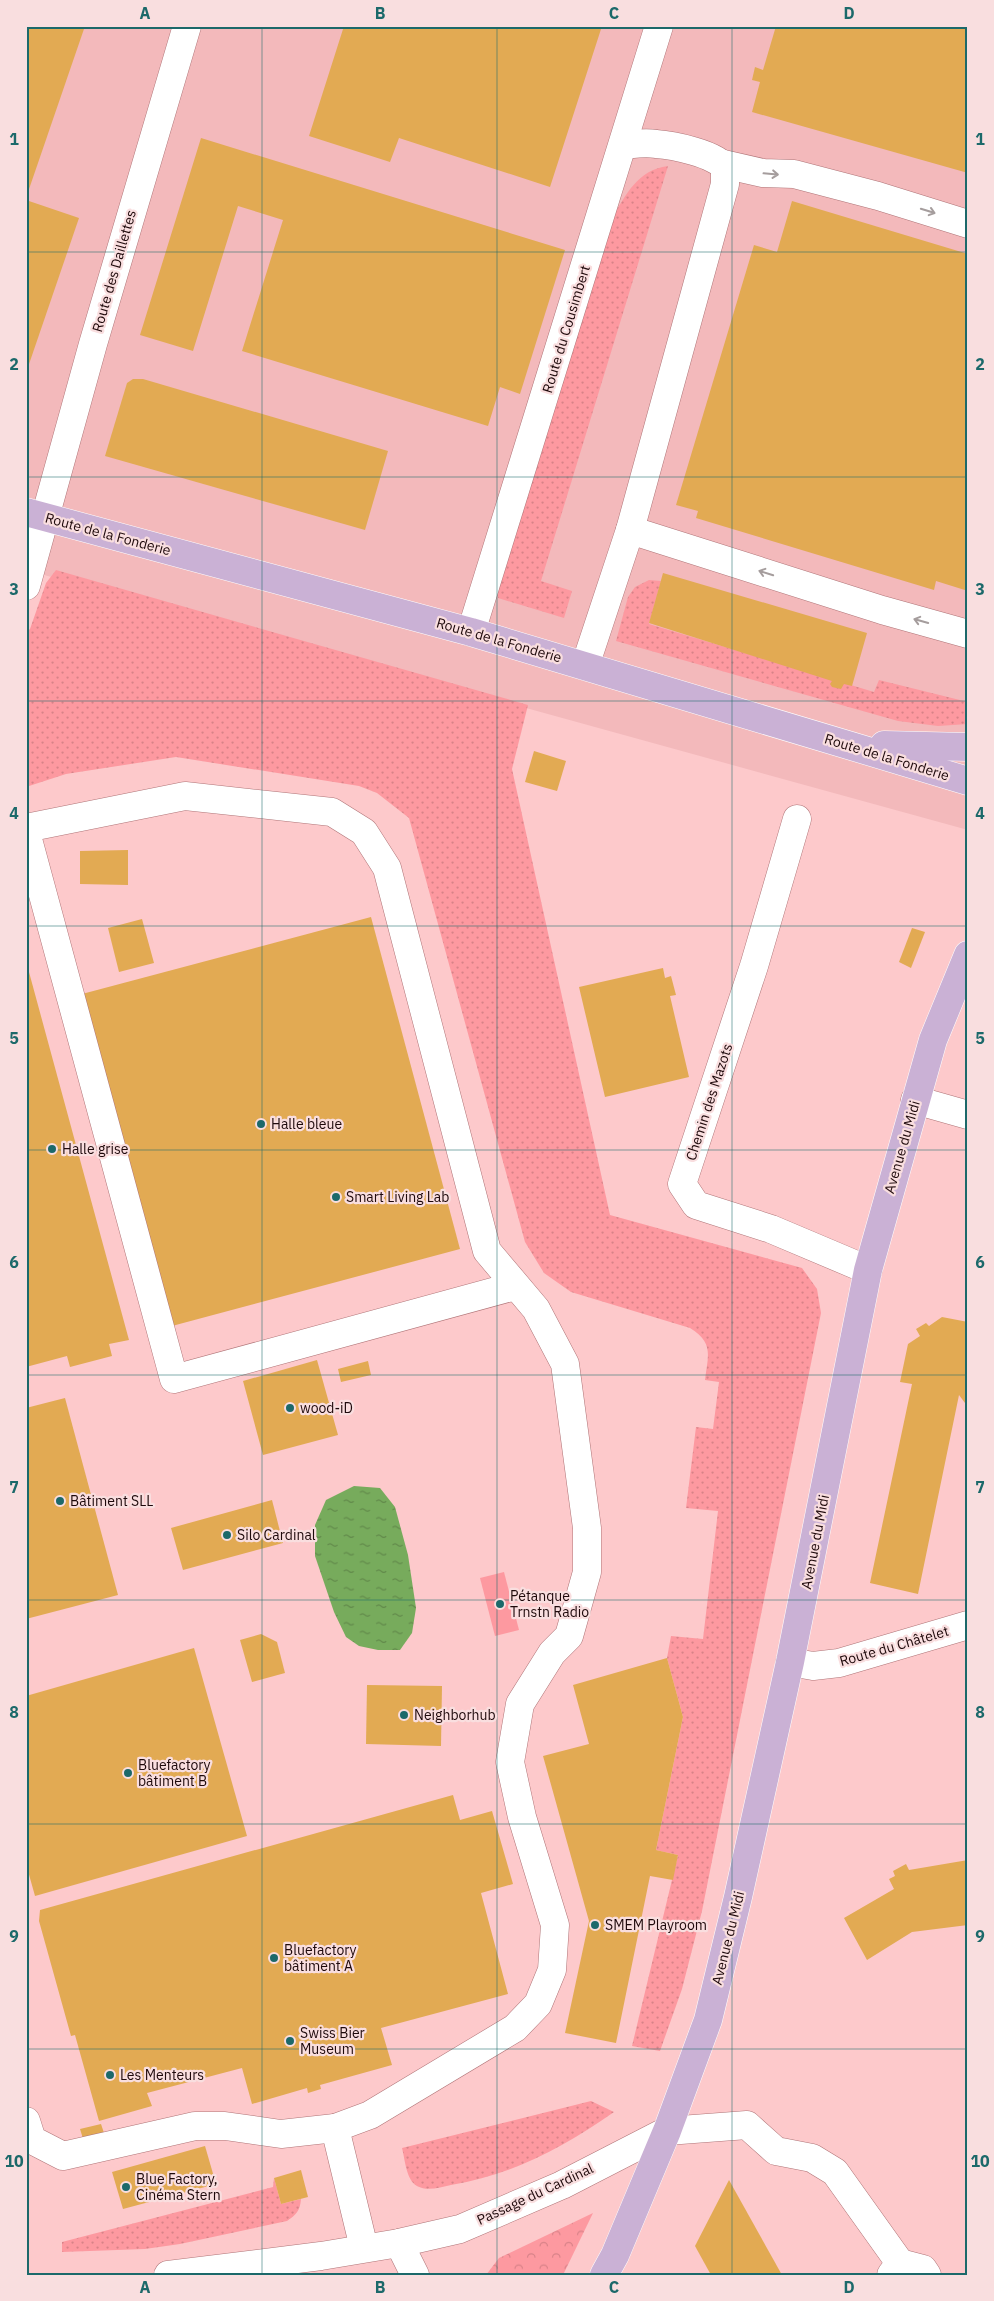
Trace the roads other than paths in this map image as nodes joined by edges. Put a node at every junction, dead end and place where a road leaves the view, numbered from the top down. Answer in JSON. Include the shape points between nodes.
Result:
{"nodes":[{"id":1,"x":186,"y":26,"type":"edge"},
{"id":2,"x":659,"y":26,"type":"edge"},
{"id":3,"x":624,"y":145,"type":"junction"},
{"id":4,"x":723,"y":164,"type":"junction"},
{"id":5,"x":968,"y":224,"type":"edge"},
{"id":6,"x":36,"y":515,"type":"edge"},
{"id":7,"x":630,"y":530,"type":"junction"},
{"id":8,"x":26,"y":586,"type":"edge"},
{"id":9,"x":471,"y":632,"type":"junction"},
{"id":10,"x":968,"y":634,"type":"edge"},
{"id":11,"x":585,"y":666,"type":"junction"},
{"id":12,"x":838,"y":743,"type":"junction"},
{"id":13,"x":968,"y":747,"type":"edge"},
{"id":14,"x":968,"y":781,"type":"edge"},
{"id":15,"x":797,"y":819,"type":"dead end"},
{"id":16,"x":26,"y":830,"type":"edge"},
{"id":17,"x":968,"y":955,"type":"edge"},
{"id":18,"x":916,"y":1100,"type":"junction"},
{"id":19,"x":968,"y":1116,"type":"edge"},
{"id":20,"x":868,"y":1270,"type":"junction"},
{"id":21,"x":515,"y":1286,"type":"junction"},
{"id":22,"x":968,"y":1625,"type":"edge"},
{"id":23,"x":790,"y":1662,"type":"junction"},
{"id":24,"x":26,"y":2121,"type":"edge"},
{"id":25,"x":335,"y":2128,"type":"junction"},
{"id":26,"x":667,"y":2131,"type":"junction"},
{"id":27,"x":399,"y":2243,"type":"junction"},
{"id":28,"x":364,"y":2248,"type":"junction"},
{"id":29,"x":895,"y":2269,"type":"edge"},
{"id":30,"x":168,"y":2275,"type":"edge"},
{"id":31,"x":415,"y":2275,"type":"edge"},
{"id":32,"x":604,"y":2275,"type":"edge"},
{"id":33,"x":927,"y":2275,"type":"edge"}],
"edges":[{"from":1,"to":6,"type":"street","name":"Route des Daillettes","via":[[92,344]]},
{"from":2,"to":3,"type":"street","name":"Route du Cousimbert"},
{"from":3,"to":4,"type":"street","via":[[653,143],[670,146]]},
{"from":3,"to":9,"type":"street","name":"Route du Cousimbert"},
{"from":4,"to":5,"type":"street","one_way":true,"via":[[763,173],[794,174]]},
{"from":4,"to":7,"type":"street","via":[[725,184]]},
{"from":6,"to":8,"type":"street","name":"Route des Daillettes"},
{"from":6,"to":9,"type":"main road","name":"Route de la Fonderie"},
{"from":10,"to":7,"type":"street","one_way":true},
{"from":7,"to":11,"type":"street"},
{"from":9,"to":11,"type":"main road","name":"Route de la Fonderie"},
{"from":11,"to":12,"type":"main road","name":"Route de la Fonderie"},
{"from":12,"to":13,"type":"main road"},
{"from":12,"to":14,"type":"main road","name":"Route de la Fonderie"},
{"from":15,"to":20,"type":"street","name":"Chemin des Mazots","via":[[754,966],[682,1184],[696,1205],[771,1229]]},
{"from":16,"to":21,"type":"street","via":[[185,796],[332,812],[364,832],[387,868],[487,1251]]},
{"from":16,"to":21,"type":"street","via":[[174,1379]]},
{"from":17,"to":18,"type":"main road","name":"Avenue du Midi","via":[[941,1016]]},
{"from":18,"to":19,"type":"street"},
{"from":18,"to":20,"type":"main road","name":"Avenue du Midi"},
{"from":20,"to":23,"type":"main road","name":"Avenue du Midi"},
{"from":21,"to":25,"type":"street","via":[[536,1309],[565,1364],[587,1528],[587,1572],[568,1636],[552,1653],[520,1704],[510,1762],[522,1817],[554,1925],[552,1970],[538,2004],[515,2028],[370,2115]]},
{"from":22,"to":23,"type":"street","name":"Route du Châtelet","via":[[839,1664],[813,1666]]},
{"from":23,"to":26,"type":"main road","name":"Avenue du Midi","via":[[708,2020]]},
{"from":24,"to":25,"type":"street","via":[[32,2140],[63,2156],[195,2126],[225,2126],[281,2134]]},
{"from":25,"to":28,"type":"street"},
{"from":26,"to":27,"type":"street","name":"Passage du Cardinal","via":[[562,2185],[460,2229]]},
{"from":26,"to":29,"type":"street","via":[[747,2125],[776,2151],[812,2158],[835,2172]]},
{"from":26,"to":32,"type":"main road","name":"Avenue du Midi"},
{"from":27,"to":28,"type":"street","name":"Passage du Cardinal"},
{"from":27,"to":31,"type":"street"},
{"from":28,"to":30,"type":"street","name":"Passage du Cardinal"},
{"from":29,"to":33,"type":"street","via":[[922,2269]]}]}
